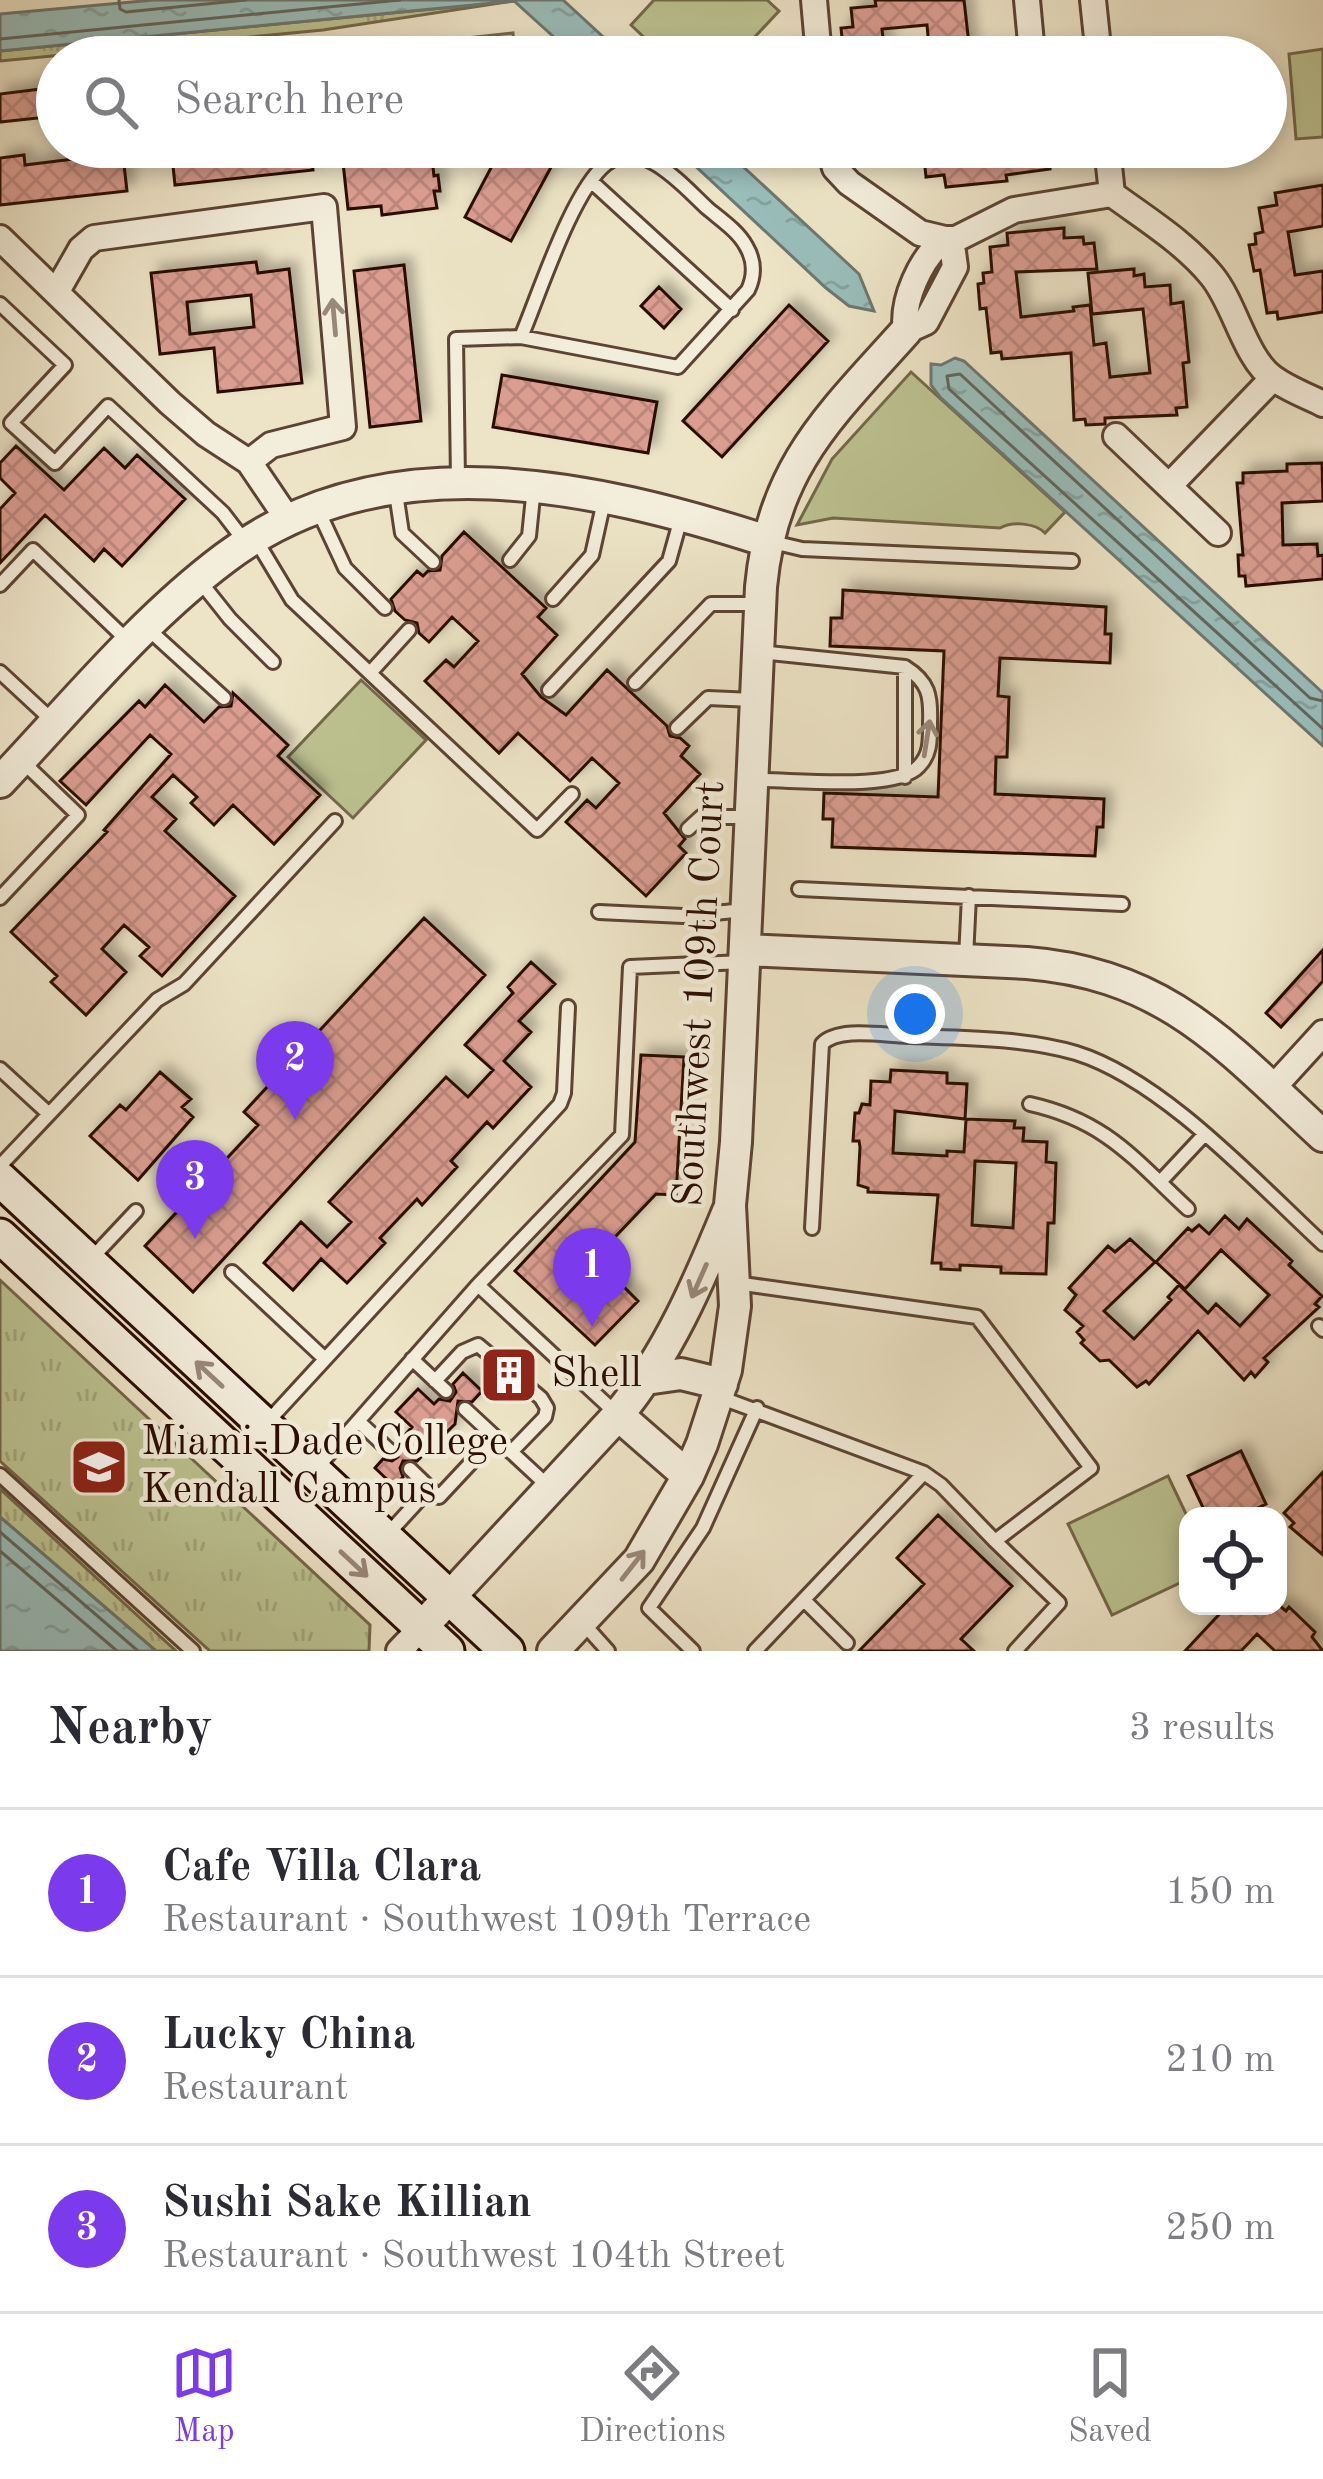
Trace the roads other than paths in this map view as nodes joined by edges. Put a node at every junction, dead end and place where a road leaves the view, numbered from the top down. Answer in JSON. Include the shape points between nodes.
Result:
{"nodes":[{"id":1,"x":814,"y":0,"type":"edge"},
{"id":2,"x":1027,"y":0,"type":"edge"},
{"id":3,"x":1094,"y":0,"type":"edge"},
{"id":4,"x":817,"y":36,"type":"edge"},
{"id":5,"x":1030,"y":36,"type":"edge"},
{"id":6,"x":1097,"y":36,"type":"edge"},
{"id":7,"x":603,"y":168,"type":"edge"},
{"id":8,"x":662,"y":168,"type":"edge"},
{"id":9,"x":836,"y":168,"type":"edge"},
{"id":10,"x":1109,"y":168,"type":"edge"},
{"id":11,"x":592,"y":182,"type":"junction"},
{"id":12,"x":1112,"y":194,"type":"junction"},
{"id":13,"x":0,"y":238,"type":"edge"},
{"id":14,"x":945,"y":239,"type":"junction"},
{"id":15,"x":57,"y":291,"type":"junction"},
{"id":16,"x":0,"y":304,"type":"edge"},
{"id":17,"x":732,"y":310,"type":"junction"},
{"id":18,"x":906,"y":331,"type":"joint"},
{"id":19,"x":521,"y":337,"type":"junction"},
{"id":20,"x":1273,"y":378,"type":"junction"},
{"id":21,"x":1323,"y":404,"type":"edge"},
{"id":22,"x":1116,"y":436,"type":"dead end"},
{"id":23,"x":249,"y":462,"type":"junction"},
{"id":24,"x":458,"y":481,"type":"junction"},
{"id":25,"x":395,"y":486,"type":"junction"},
{"id":26,"x":534,"y":486,"type":"junction"},
{"id":27,"x":1168,"y":486,"type":"junction"},
{"id":28,"x":604,"y":500,"type":"junction"},
{"id":29,"x":318,"y":509,"type":"junction"},
{"id":30,"x":681,"y":517,"type":"junction"},
{"id":31,"x":289,"y":521,"type":"junction"},
{"id":32,"x":1218,"y":533,"type":"dead end"},
{"id":33,"x":766,"y":541,"type":"junction"},
{"id":34,"x":251,"y":542,"type":"junction"},
{"id":35,"x":510,"y":560,"type":"dead end"},
{"id":36,"x":1072,"y":561,"type":"dead end"},
{"id":37,"x":433,"y":562,"type":"dead end"},
{"id":38,"x":198,"y":579,"type":"junction"},
{"id":39,"x":0,"y":585,"type":"edge"},
{"id":40,"x":553,"y":599,"type":"dead end"},
{"id":41,"x":760,"y":604,"type":"junction"},
{"id":42,"x":385,"y":608,"type":"dead end"},
{"id":43,"x":409,"y":630,"type":"dead end"},
{"id":44,"x":139,"y":635,"type":"junction"},
{"id":45,"x":758,"y":652,"type":"junction"},
{"id":46,"x":274,"y":662,"type":"dead end"},
{"id":47,"x":905,"y":668,"type":"junction"},
{"id":48,"x":0,"y":672,"type":"edge"},
{"id":49,"x":370,"y":673,"type":"junction"},
{"id":50,"x":635,"y":683,"type":"dead end"},
{"id":51,"x":549,"y":690,"type":"dead end"},
{"id":52,"x":224,"y":698,"type":"dead end"},
{"id":53,"x":756,"y":700,"type":"junction"},
{"id":54,"x":56,"y":723,"type":"junction"},
{"id":55,"x":677,"y":728,"type":"dead end"},
{"id":56,"x":10,"y":771,"type":"edge"},
{"id":57,"x":904,"y":777,"type":"junction"},
{"id":58,"x":752,"y":780,"type":"junction"},
{"id":59,"x":572,"y":794,"type":"dead end"},
{"id":60,"x":751,"y":817,"type":"junction"},
{"id":61,"x":334,"y":821,"type":"dead end"},
{"id":62,"x":688,"y":830,"type":"dead end"},
{"id":63,"x":800,"y":889,"type":"dead end"},
{"id":64,"x":969,"y":896,"type":"junction"},
{"id":65,"x":0,"y":898,"type":"edge"},
{"id":66,"x":1122,"y":904,"type":"dead end"},
{"id":67,"x":746,"y":910,"type":"junction"},
{"id":68,"x":599,"y":912,"type":"dead end"},
{"id":69,"x":744,"y":956,"type":"junction"},
{"id":70,"x":966,"y":960,"type":"junction"},
{"id":71,"x":568,"y":1007,"type":"dead end"},
{"id":72,"x":1323,"y":1033,"type":"edge"},
{"id":73,"x":0,"y":1069,"type":"edge"},
{"id":74,"x":1272,"y":1089,"type":"junction"},
{"id":75,"x":1030,"y":1104,"type":"dead end"},
{"id":76,"x":49,"y":1114,"type":"junction"},
{"id":77,"x":1203,"y":1136,"type":"junction"},
{"id":78,"x":1323,"y":1136,"type":"edge"},
{"id":79,"x":0,"y":1166,"type":"edge"},
{"id":80,"x":0,"y":1179,"type":"edge"},
{"id":81,"x":1160,"y":1183,"type":"junction"},
{"id":82,"x":730,"y":1205,"type":"junction"},
{"id":83,"x":1188,"y":1209,"type":"dead end"},
{"id":84,"x":136,"y":1211,"type":"dead end"},
{"id":85,"x":812,"y":1228,"type":"dead end"},
{"id":86,"x":0,"y":1236,"type":"edge"},
{"id":87,"x":1323,"y":1244,"type":"edge"},
{"id":88,"x":89,"y":1261,"type":"junction"},
{"id":89,"x":232,"y":1272,"type":"dead end"},
{"id":90,"x":736,"y":1283,"type":"junction"},
{"id":91,"x":478,"y":1285,"type":"junction"},
{"id":92,"x":61,"y":1292,"type":"junction"},
{"id":93,"x":325,"y":1359,"type":"junction"},
{"id":94,"x":412,"y":1359,"type":"junction"},
{"id":95,"x":646,"y":1378,"type":"junction"},
{"id":96,"x":720,"y":1391,"type":"junction"},
{"id":97,"x":757,"y":1408,"type":"junction"},
{"id":98,"x":465,"y":1409,"type":"dead end"},
{"id":99,"x":618,"y":1415,"type":"junction"},
{"id":100,"x":358,"y":1421,"type":"junction"},
{"id":101,"x":264,"y":1426,"type":"junction"},
{"id":102,"x":495,"y":1437,"type":"junction"},
{"id":103,"x":390,"y":1451,"type":"dead end"},
{"id":104,"x":512,"y":1453,"type":"junction"},
{"id":105,"x":237,"y":1456,"type":"junction"},
{"id":106,"x":410,"y":1469,"type":"dead end"},
{"id":107,"x":313,"y":1472,"type":"junction"},
{"id":108,"x":924,"y":1473,"type":"junction"},
{"id":109,"x":0,"y":1475,"type":"edge"},
{"id":110,"x":688,"y":1476,"type":"junction"},
{"id":111,"x":548,"y":1486,"type":"junction"},
{"id":112,"x":430,"y":1489,"type":"junction"},
{"id":113,"x":384,"y":1538,"type":"junction"},
{"id":114,"x":995,"y":1541,"type":"junction"},
{"id":115,"x":448,"y":1597,"type":"junction"},
{"id":116,"x":804,"y":1600,"type":"junction"},
{"id":117,"x":582,"y":1622,"type":"junction"},
{"id":118,"x":410,"y":1639,"type":"edge"},
{"id":119,"x":847,"y":1642,"type":"dead end"},
{"id":120,"x":765,"y":1648,"type":"edge"},
{"id":121,"x":193,"y":1651,"type":"edge"},
{"id":122,"x":447,"y":1651,"type":"edge"},
{"id":123,"x":507,"y":1651,"type":"edge"},
{"id":124,"x":553,"y":1651,"type":"edge"},
{"id":125,"x":608,"y":1651,"type":"edge"},
{"id":126,"x":693,"y":1651,"type":"edge"},
{"id":127,"x":1016,"y":1651,"type":"edge"}],
"edges":[{"from":1,"to":4,"type":"street"},
{"from":2,"to":5,"type":"street"},
{"from":3,"to":6,"type":"street"},
{"from":7,"to":11,"type":"lane"},
{"from":8,"to":17,"type":"lane","via":[[746,246],[753,280]]},
{"from":9,"to":14,"type":"street","via":[[920,233]]},
{"from":10,"to":12,"type":"street"},
{"from":11,"to":17,"type":"lane"},
{"from":11,"to":19,"type":"lane"},
{"from":12,"to":14,"type":"street","via":[[1013,210]]},
{"from":12,"to":20,"type":"street","via":[[1207,270]]},
{"from":13,"to":15,"type":"street"},
{"from":14,"to":18,"type":"street","name":"Southwest 109th Court","via":[[955,267],[926,322]]},
{"from":15,"to":23,"type":"street","via":[[170,403]]},
{"from":23,"to":15,"type":"street","one_way":true,"via":[[271,445],[343,427],[324,207],[94,238]]},
{"from":16,"to":34,"type":"lane","via":[[65,364],[10,423],[55,463],[108,406]]},
{"from":17,"to":19,"type":"lane","via":[[678,368]]},
{"from":18,"to":33,"type":"street","name":"Southwest 109th Court","via":[[798,460]]},
{"from":19,"to":24,"type":"lane","via":[[456,339]]},
{"from":20,"to":21,"type":"street"},
{"from":20,"to":27,"type":"street"},
{"from":22,"to":27,"type":"street"},
{"from":23,"to":31,"type":"street"},
{"from":24,"to":25,"type":"street"},
{"from":24,"to":26,"type":"street"},
{"from":25,"to":29,"type":"street"},
{"from":25,"to":37,"type":"lane","via":[[402,533]]},
{"from":26,"to":28,"type":"street"},
{"from":26,"to":35,"type":"lane","via":[[529,536]]},
{"from":27,"to":32,"type":"street"},
{"from":28,"to":30,"type":"street"},
{"from":28,"to":40,"type":"lane","via":[[592,555]]},
{"from":29,"to":31,"type":"street"},
{"from":29,"to":42,"type":"lane","via":[[340,560]]},
{"from":30,"to":33,"type":"street"},
{"from":30,"to":51,"type":"lane","via":[[669,561]]},
{"from":31,"to":34,"type":"street"},
{"from":33,"to":36,"type":"lane"},
{"from":33,"to":41,"type":"street","name":"Southwest 109th Court"},
{"from":34,"to":38,"type":"street"},
{"from":34,"to":49,"type":"lane","via":[[292,599]]},
{"from":38,"to":44,"type":"street"},
{"from":38,"to":46,"type":"lane"},
{"from":39,"to":44,"type":"lane","via":[[34,550]]},
{"from":41,"to":45,"type":"street","name":"Southwest 109th Court"},
{"from":41,"to":50,"type":"lane","via":[[710,604]]},
{"from":43,"to":49,"type":"lane"},
{"from":44,"to":52,"type":"lane"},
{"from":44,"to":54,"type":"street"},
{"from":45,"to":47,"type":"lane"},
{"from":45,"to":53,"type":"street","name":"Southwest 109th Court"},
{"from":47,"to":57,"type":"lane"},
{"from":57,"to":47,"type":"lane","one_way":true,"via":[[929,750],[931,698]]},
{"from":48,"to":54,"type":"lane"},
{"from":49,"to":59,"type":"lane","via":[[537,830]]},
{"from":53,"to":55,"type":"lane","via":[[708,698]]},
{"from":53,"to":58,"type":"street","name":"Southwest 109th Court"},
{"from":54,"to":56,"type":"street"},
{"from":56,"to":65,"type":"lane","via":[[78,815]]},
{"from":57,"to":58,"type":"lane"},
{"from":58,"to":60,"type":"street","name":"Southwest 109th Court"},
{"from":60,"to":62,"type":"lane","via":[[701,818]]},
{"from":60,"to":67,"type":"street","name":"Southwest 109th Court"},
{"from":61,"to":76,"type":"lane","via":[[184,984],[157,1000]]},
{"from":63,"to":64,"type":"lane"},
{"from":64,"to":66,"type":"lane"},
{"from":64,"to":70,"type":"lane"},
{"from":67,"to":68,"type":"lane"},
{"from":67,"to":69,"type":"street","name":"Southwest 109th Court"},
{"from":69,"to":70,"type":"street"},
{"from":69,"to":82,"type":"street","name":"Southwest 109th Court"},
{"from":69,"to":91,"type":"lane","via":[[631,967],[622,1135]]},
{"from":70,"to":74,"type":"street","via":[[1070,967],[1128,983],[1186,1015]]},
{"from":71,"to":93,"type":"lane","via":[[560,1104]]},
{"from":72,"to":74,"type":"street"},
{"from":73,"to":76,"type":"lane"},
{"from":74,"to":78,"type":"street"},
{"from":75,"to":81,"type":"lane","via":[[1091,1124]]},
{"from":76,"to":79,"type":"lane"},
{"from":77,"to":81,"type":"lane"},
{"from":77,"to":85,"type":"lane","via":[[1137,1082],[1076,1053],[943,1037],[834,1035],[820,1048]]},
{"from":77,"to":87,"type":"lane"},
{"from":80,"to":88,"type":"main road"},
{"from":81,"to":83,"type":"lane"},
{"from":82,"to":90,"type":"street","name":"Southwest 109th Court"},
{"from":82,"to":95,"type":"street","one_way":true},
{"from":84,"to":88,"type":"lane"},
{"from":86,"to":92,"type":"main road"},
{"from":88,"to":92,"type":"main road"},
{"from":101,"to":88,"type":"main road","one_way":true},
{"from":89,"to":93,"type":"lane"},
{"from":90,"to":96,"type":"street","name":"Southwest 109th Court"},
{"from":90,"to":114,"type":"lane","via":[[966,1313],[984,1324],[1091,1468]]},
{"from":91,"to":94,"type":"lane"},
{"from":91,"to":99,"type":"lane"},
{"from":92,"to":105,"type":"main road"},
{"from":93,"to":101,"type":"lane"},
{"from":94,"to":100,"type":"lane"},
{"from":94,"to":104,"type":"lane","via":[[441,1386],[462,1352],[478,1345],[541,1399],[545,1418]]},
{"from":95,"to":96,"type":"street","via":[[696,1376]]},
{"from":95,"to":99,"type":"street"},
{"from":96,"to":97,"type":"lane"},
{"from":96,"to":110,"type":"street","name":"Southwest 109th Court"},
{"from":97,"to":108,"type":"lane"},
{"from":97,"to":126,"type":"lane","via":[[703,1528],[650,1608]]},
{"from":98,"to":102,"type":"lane"},
{"from":99,"to":110,"type":"street"},
{"from":99,"to":111,"type":"street"},
{"from":100,"to":103,"type":"lane"},
{"from":100,"to":107,"type":"lane"},
{"from":101,"to":105,"type":"lane"},
{"from":101,"to":107,"type":"main road"},
{"from":102,"to":104,"type":"lane"},
{"from":102,"to":112,"type":"lane","via":[[439,1497]]},
{"from":104,"to":111,"type":"lane"},
{"from":105,"to":118,"type":"main road","one_way":true},
{"from":106,"to":112,"type":"lane"},
{"from":107,"to":113,"type":"main road"},
{"from":108,"to":114,"type":"lane"},
{"from":108,"to":116,"type":"lane"},
{"from":109,"to":121,"type":"lane"},
{"from":117,"to":110,"type":"street","name":"Southwest 109th Court","one_way":true,"via":[[638,1560]]},
{"from":111,"to":115,"type":"street"},
{"from":112,"to":113,"type":"lane"},
{"from":113,"to":115,"type":"main road"},
{"from":114,"to":127,"type":"lane","via":[[1059,1604]]},
{"from":115,"to":118,"type":"street"},
{"from":115,"to":123,"type":"main road"},
{"from":116,"to":119,"type":"lane"},
{"from":116,"to":120,"type":"lane"},
{"from":117,"to":124,"type":"street","name":"Southwest 109th Court"},
{"from":117,"to":125,"type":"lane"},
{"from":118,"to":122,"type":"main road"}]}
